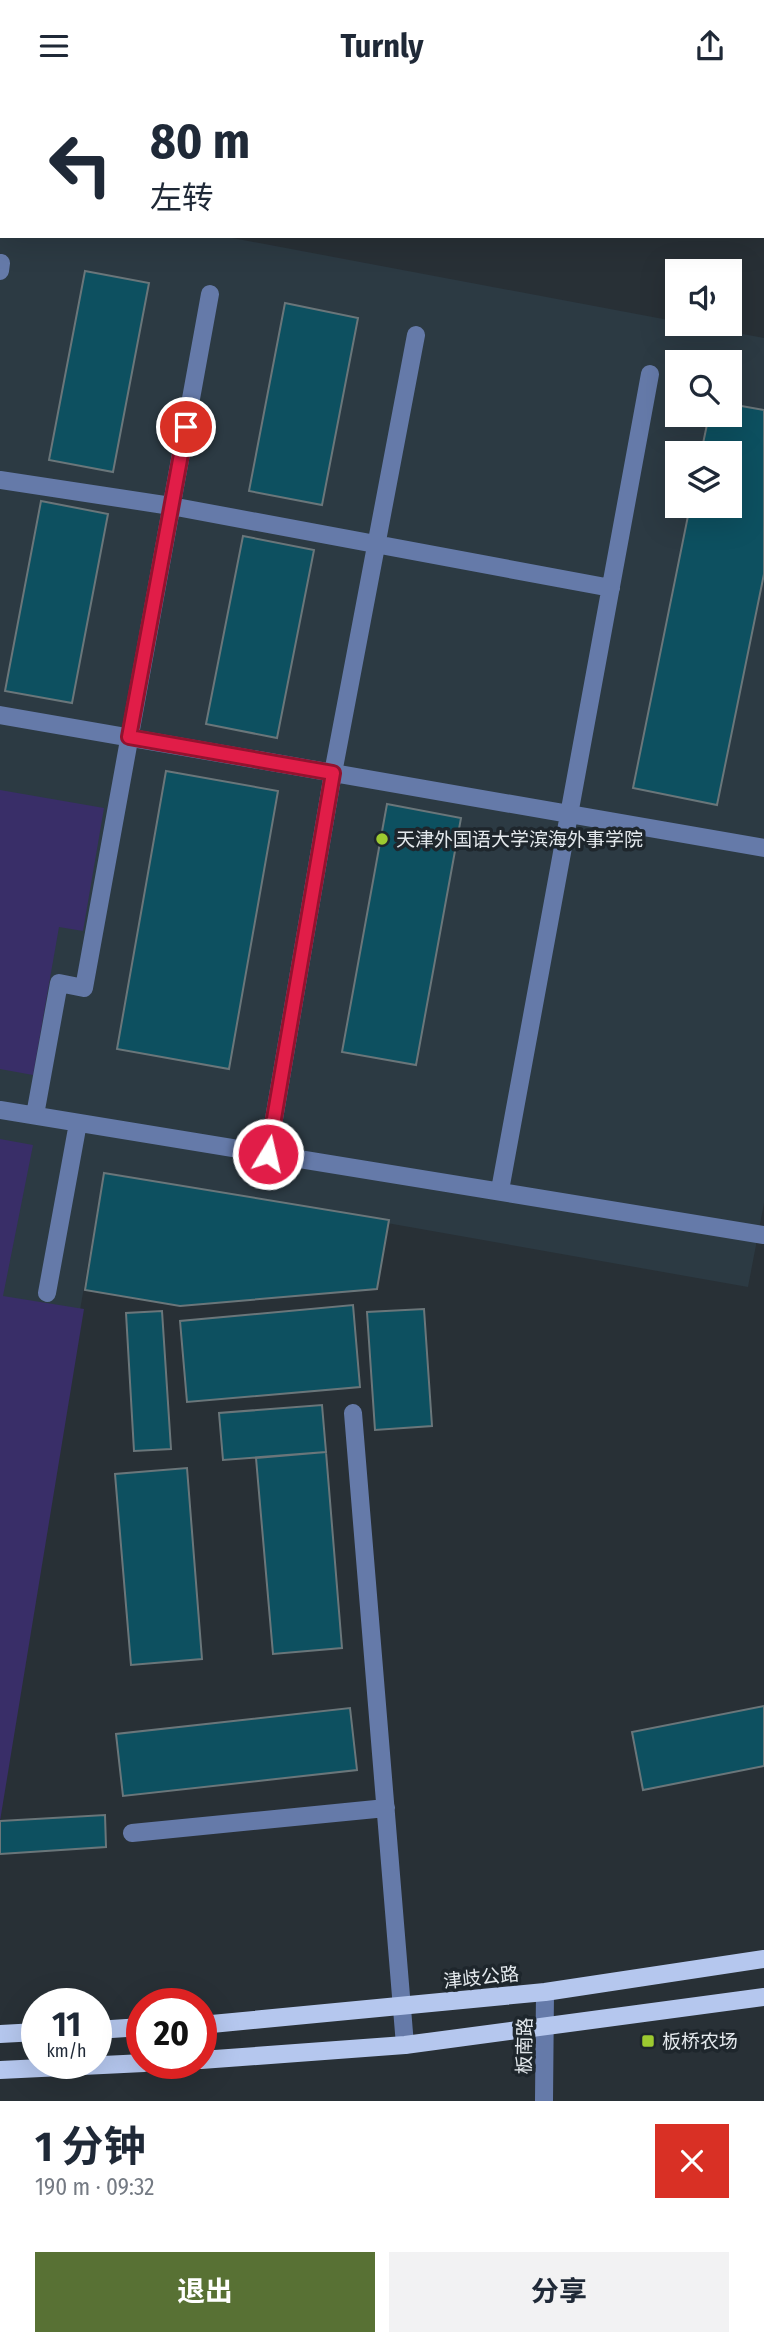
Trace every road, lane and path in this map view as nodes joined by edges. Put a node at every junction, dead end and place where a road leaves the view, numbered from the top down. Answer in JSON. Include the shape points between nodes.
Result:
{"nodes":[{"id":1,"x":210,"y":294,"type":"dead end"},
{"id":2,"x":416,"y":335,"type":"dead end"},
{"id":3,"x":650,"y":374,"type":"dead end"},
{"id":4,"x":0,"y":480,"type":"edge"},
{"id":5,"x":171,"y":506,"type":"junction"},
{"id":6,"x":376,"y":542,"type":"junction"},
{"id":7,"x":611,"y":587,"type":"junction"},
{"id":8,"x":0,"y":715,"type":"edge"},
{"id":9,"x":129,"y":737,"type":"junction"},
{"id":10,"x":333,"y":773,"type":"junction"},
{"id":11,"x":569,"y":814,"type":"junction"},
{"id":12,"x":764,"y":848,"type":"edge"},
{"id":13,"x":0,"y":1110,"type":"edge"},
{"id":14,"x":35,"y":1115,"type":"junction"},
{"id":15,"x":78,"y":1122,"type":"junction"},
{"id":16,"x":268,"y":1154,"type":"junction"},
{"id":17,"x":500,"y":1191,"type":"junction"},
{"id":18,"x":764,"y":1235,"type":"edge"},
{"id":19,"x":47,"y":1293,"type":"dead end"},
{"id":20,"x":353,"y":1413,"type":"dead end"},
{"id":21,"x":386,"y":1808,"type":"junction"},
{"id":22,"x":132,"y":1833,"type":"dead end"},
{"id":23,"x":764,"y":1959,"type":"edge"},
{"id":24,"x":545,"y":1992,"type":"junction"},
{"id":25,"x":764,"y":1997,"type":"edge"},
{"id":26,"x":402,"y":2006,"type":"junction"},
{"id":27,"x":217,"y":2023,"type":"edge"},
{"id":28,"x":545,"y":2029,"type":"junction"},
{"id":29,"x":21,"y":2033,"type":"edge"},
{"id":30,"x":0,"y":2034,"type":"edge"},
{"id":31,"x":405,"y":2045,"type":"junction"},
{"id":32,"x":217,"y":2059,"type":"edge"},
{"id":33,"x":126,"y":2064,"type":"edge"},
{"id":34,"x":0,"y":2070,"type":"edge"},
{"id":35,"x":544,"y":2101,"type":"edge"}],
"edges":[{"from":1,"to":5,"type":"street"},
{"from":2,"to":6,"type":"street"},
{"from":3,"to":7,"type":"street"},
{"from":4,"to":5,"type":"street"},
{"from":5,"to":6,"type":"street"},
{"from":5,"to":9,"type":"street"},
{"from":6,"to":7,"type":"street"},
{"from":6,"to":10,"type":"street"},
{"from":7,"to":11,"type":"street"},
{"from":8,"to":9,"type":"street"},
{"from":9,"to":10,"type":"street"},
{"from":9,"to":14,"type":"street","via":[[84,988],[59,983]]},
{"from":10,"to":11,"type":"street"},
{"from":10,"to":16,"type":"street"},
{"from":11,"to":12,"type":"street"},
{"from":11,"to":17,"type":"street"},
{"from":13,"to":14,"type":"street"},
{"from":14,"to":15,"type":"street"},
{"from":15,"to":16,"type":"street"},
{"from":15,"to":19,"type":"street"},
{"from":16,"to":17,"type":"street"},
{"from":17,"to":18,"type":"street"},
{"from":20,"to":21,"type":"street"},
{"from":21,"to":22,"type":"street"},
{"from":21,"to":26,"type":"street"},
{"from":23,"to":24,"type":"main road","name":"津歧公路"},
{"from":24,"to":26,"type":"main road","name":"津歧公路"},
{"from":24,"to":28,"type":"street","name":"板南路"},
{"from":25,"to":28,"type":"main road"},
{"from":26,"to":27,"type":"main road","name":"津歧公路"},
{"from":26,"to":31,"type":"street"},
{"from":28,"to":31,"type":"main road"},
{"from":28,"to":35,"type":"street","name":"板南路"},
{"from":29,"to":30,"type":"main road"},
{"from":31,"to":32,"type":"main road"},
{"from":33,"to":34,"type":"main road"}]}
